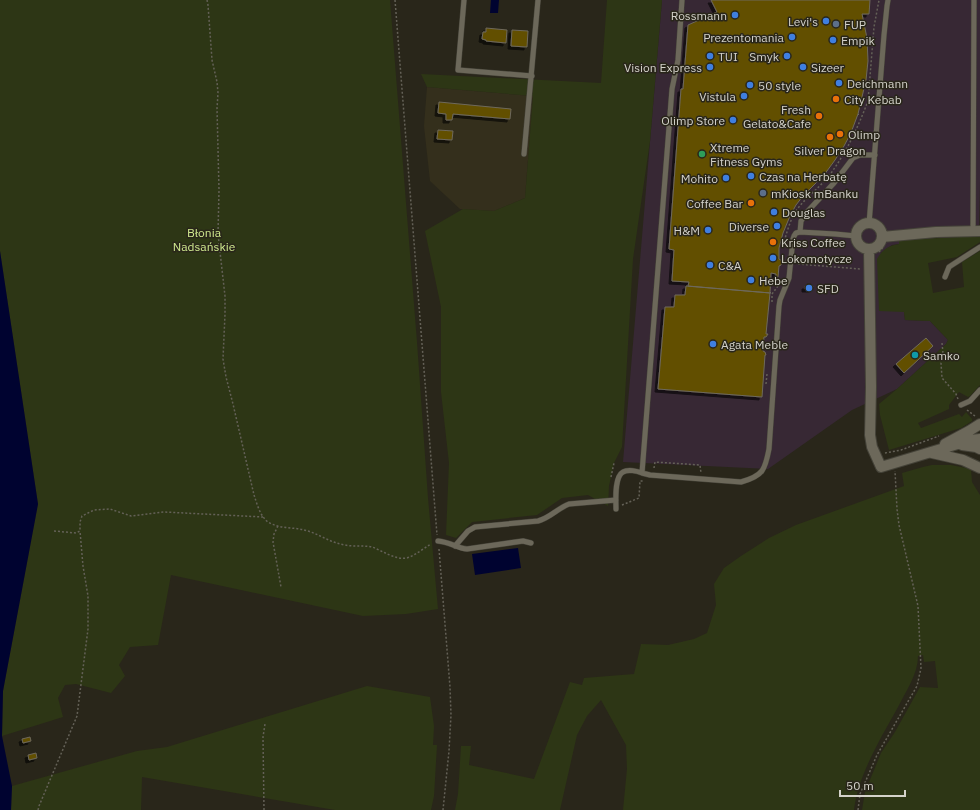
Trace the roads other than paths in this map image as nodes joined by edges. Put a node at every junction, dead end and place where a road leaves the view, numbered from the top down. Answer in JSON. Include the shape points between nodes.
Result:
{"nodes":[{"id":1,"x":464,"y":0,"type":"edge"},
{"id":2,"x":538,"y":0,"type":"edge"},
{"id":3,"x":682,"y":0,"type":"edge"},
{"id":4,"x":888,"y":0,"type":"edge"},
{"id":5,"x":974,"y":0,"type":"edge"},
{"id":6,"x":532,"y":76,"type":"junction"},
{"id":7,"x":524,"y":154,"type":"dead end"},
{"id":8,"x":875,"y":155,"type":"junction"},
{"id":9,"x":869,"y":224,"type":"junction"},
{"id":10,"x":977,"y":231,"type":"edge"},
{"id":11,"x":800,"y":232,"type":"junction"},
{"id":12,"x":856,"y":236,"type":"junction"},
{"id":13,"x":882,"y":237,"type":"junction"},
{"id":14,"x":980,"y":247,"type":"edge"},
{"id":15,"x":869,"y":249,"type":"junction"},
{"id":16,"x":945,"y":277,"type":"dead end"},
{"id":17,"x":980,"y":390,"type":"edge"},
{"id":18,"x":961,"y":405,"type":"road end"},
{"id":19,"x":980,"y":424,"type":"edge"},
{"id":20,"x":980,"y":439,"type":"edge"},
{"id":21,"x":958,"y":445,"type":"junction"},
{"id":22,"x":980,"y":449,"type":"edge"},
{"id":23,"x":930,"y":452,"type":"junction"},
{"id":24,"x":980,"y":468,"type":"edge"},
{"id":25,"x":642,"y":473,"type":"junction"},
{"id":26,"x":616,"y":500,"type":"junction"},
{"id":27,"x":616,"y":508,"type":"road end"},
{"id":28,"x":438,"y":541,"type":"road end"},
{"id":29,"x":531,"y":543,"type":"dead end"},
{"id":30,"x":455,"y":546,"type":"junction"}],
"edges":[{"from":1,"to":6,"type":"lane","via":[[458,70]]},
{"from":2,"to":6,"type":"lane"},
{"from":3,"to":25,"type":"lane","via":[[678,60],[672,89]]},
{"from":4,"to":8,"type":"lane"},
{"from":5,"to":10,"type":"lane"},
{"from":6,"to":7,"type":"lane"},
{"from":8,"to":9,"type":"lane"},
{"from":8,"to":11,"type":"lane","via":[[860,155],[853,158],[807,212],[801,221]]},
{"from":9,"to":12,"type":"street","via":[[860,227]]},
{"from":9,"to":13,"type":"street","via":[[878,228]]},
{"from":10,"to":13,"type":"street"},
{"from":11,"to":12,"type":"lane"},
{"from":11,"to":25,"type":"lane","via":[[796,233],[792,240],[790,278],[779,306],[769,449],[763,470],[753,479],[741,482]]},
{"from":12,"to":15,"type":"street","via":[[858,244]]},
{"from":13,"to":15,"type":"street","via":[[876,247]]},
{"from":14,"to":16,"type":"lane","via":[[952,264]]},
{"from":15,"to":23,"type":"street","via":[[872,447],[881,467]]},
{"from":17,"to":18,"type":"lane","via":[[970,401]]},
{"from":19,"to":23,"type":"street"},
{"from":20,"to":21,"type":"street"},
{"from":21,"to":22,"type":"street"},
{"from":21,"to":23,"type":"street"},
{"from":23,"to":24,"type":"street","via":[[963,460]]},
{"from":25,"to":26,"type":"lane","via":[[629,471],[618,476]]},
{"from":26,"to":27,"type":"lane"},
{"from":26,"to":30,"type":"lane","via":[[569,504],[546,519],[538,521],[475,527]]},
{"from":28,"to":30,"type":"lane"},
{"from":29,"to":30,"type":"lane","via":[[524,541],[467,549]]}]}
